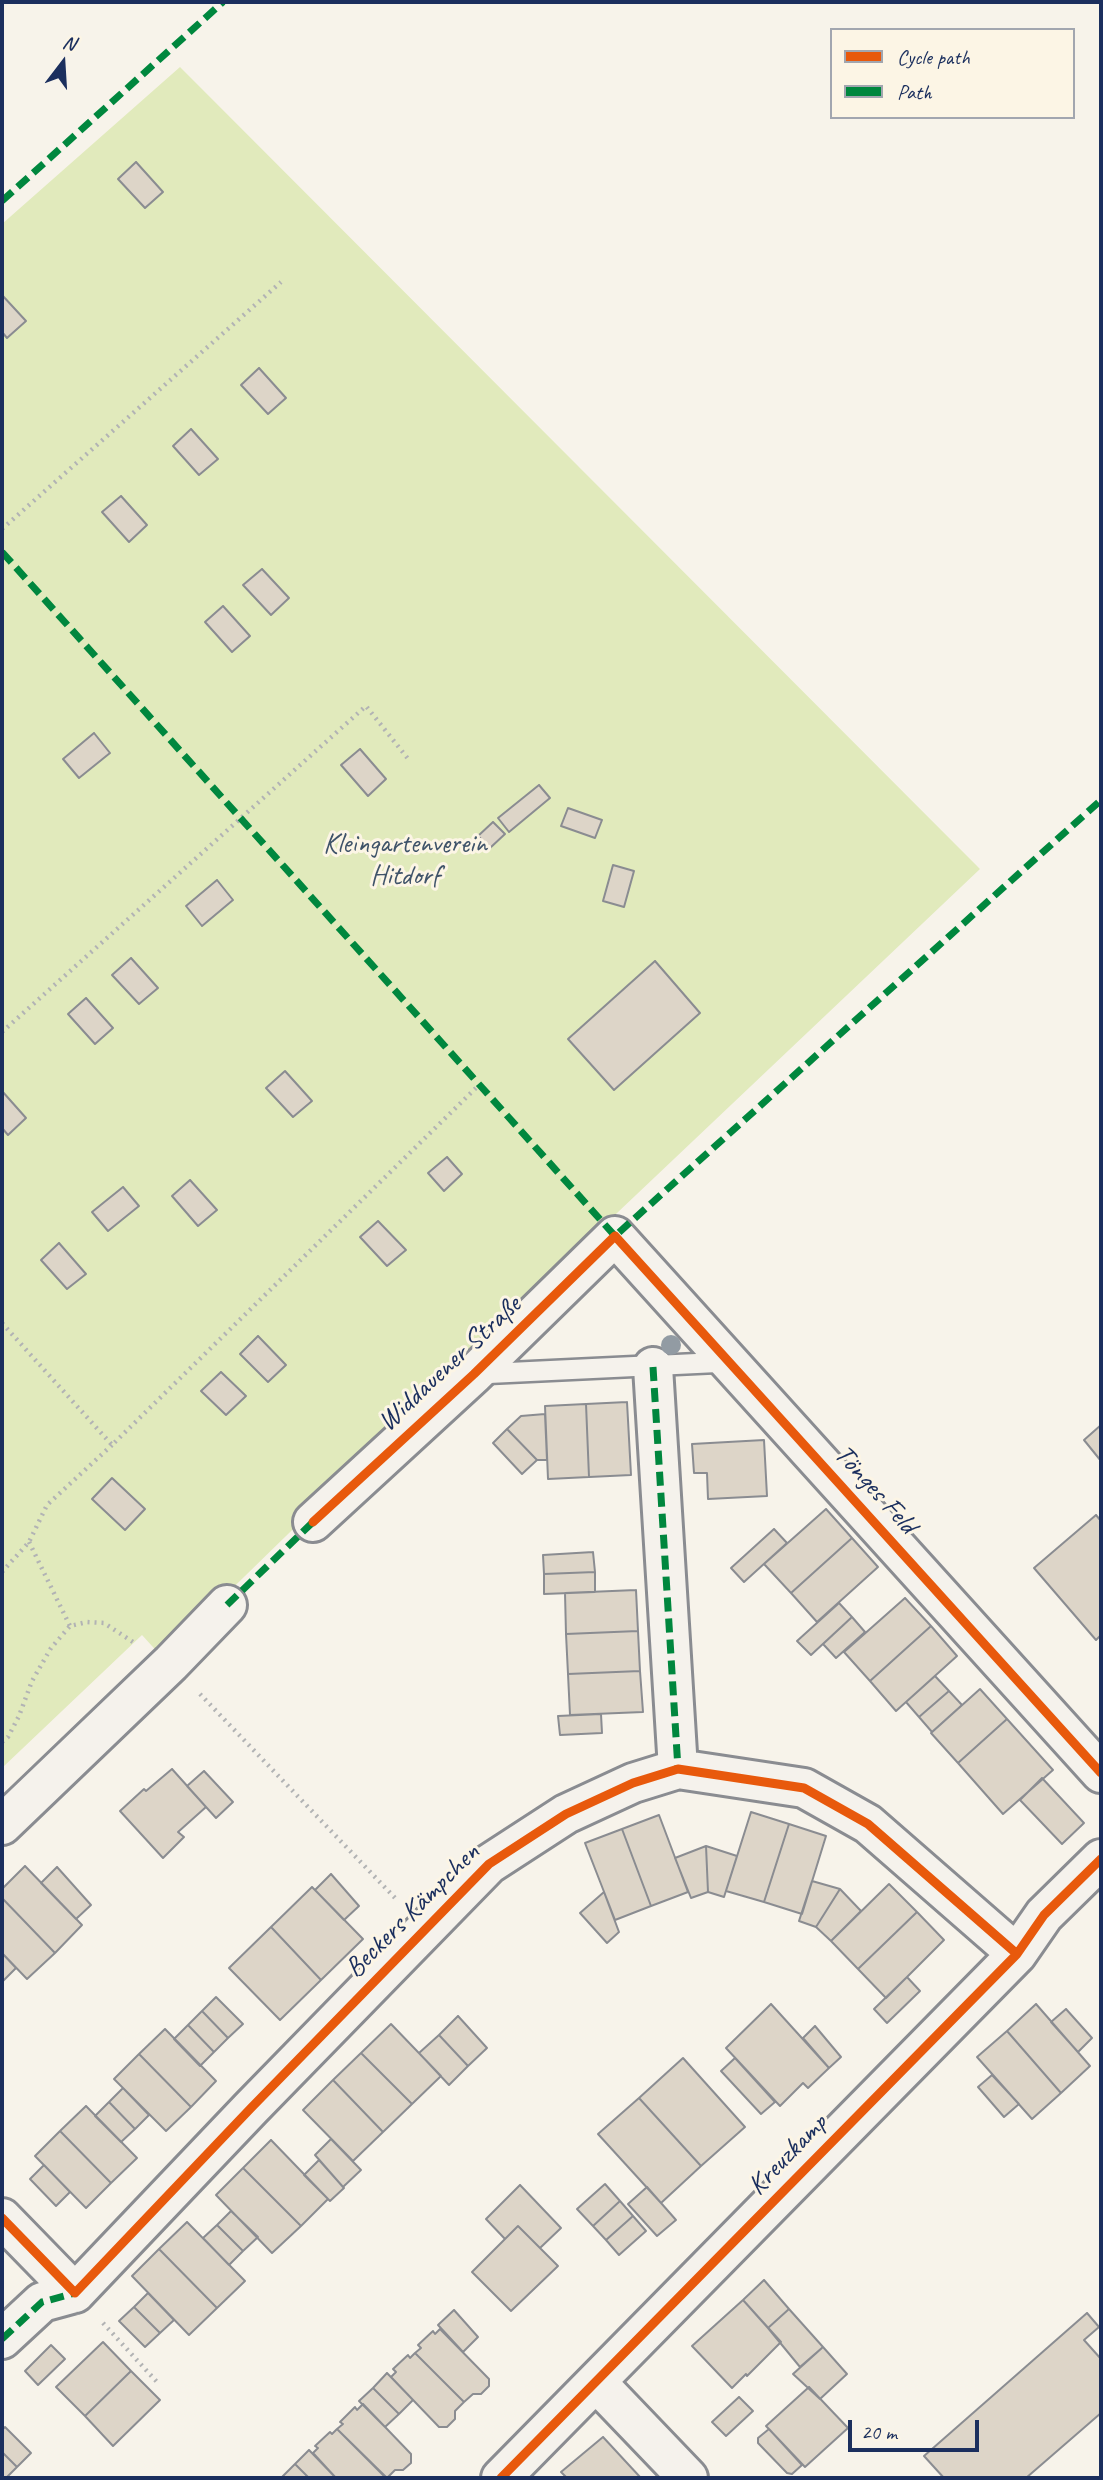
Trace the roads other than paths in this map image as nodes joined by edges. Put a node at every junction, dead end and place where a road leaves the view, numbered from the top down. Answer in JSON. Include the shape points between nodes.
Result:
{"nodes":[{"id":1,"x":615,"y":1236,"type":"joint"},
{"id":2,"x":729,"y":1362,"type":"junction"},
{"id":3,"x":653,"y":1367,"type":"junction"},
{"id":4,"x":474,"y":1374,"type":"junction"},
{"id":5,"x":313,"y":1522,"type":"dead end"},
{"id":6,"x":227,"y":1605,"type":"dead end"},
{"id":7,"x":678,"y":1769,"type":"junction"},
{"id":8,"x":1101,"y":1773,"type":"edge"},
{"id":9,"x":2,"y":1825,"type":"edge"},
{"id":10,"x":1101,"y":1859,"type":"edge"},
{"id":11,"x":1017,"y":1954,"type":"junction"},
{"id":12,"x":2,"y":2218,"type":"edge"},
{"id":13,"x":75,"y":2293,"type":"junction"},
{"id":14,"x":2,"y":2339,"type":"edge"},
{"id":15,"x":597,"y":2383,"type":"junction"},
{"id":16,"x":501,"y":2478,"type":"edge"},
{"id":17,"x":688,"y":2478,"type":"edge"}],
"edges":[{"from":1,"to":2,"type":"street","name":"Tönges Feld"},
{"from":1,"to":4,"type":"street","name":"Widdauener Straße"},
{"from":2,"to":3,"type":"lane","name":"Widdauener Straße"},
{"from":2,"to":8,"type":"street","name":"Tönges Feld"},
{"from":3,"to":4,"type":"lane","name":"Widdauener Straße"},
{"from":3,"to":7,"type":"street"},
{"from":4,"to":5,"type":"street","name":"Widdauener Straße"},
{"from":6,"to":9,"type":"street"},
{"from":7,"to":11,"type":"street","name":"Beckers Kämpchen","via":[[804,1788],[868,1824]]},
{"from":7,"to":13,"type":"street","name":"Beckers Kämpchen","via":[[633,1783],[565,1814],[489,1864]]},
{"from":10,"to":11,"type":"street","name":"Kreuzkamp","via":[[1044,1915]]},
{"from":11,"to":15,"type":"street","name":"Kreuzkamp"},
{"from":12,"to":13,"type":"street"},
{"from":13,"to":14,"type":"street","via":[[42,2302]]},
{"from":15,"to":16,"type":"street","name":"Kreuzkamp"},
{"from":15,"to":17,"type":"street"}]}
